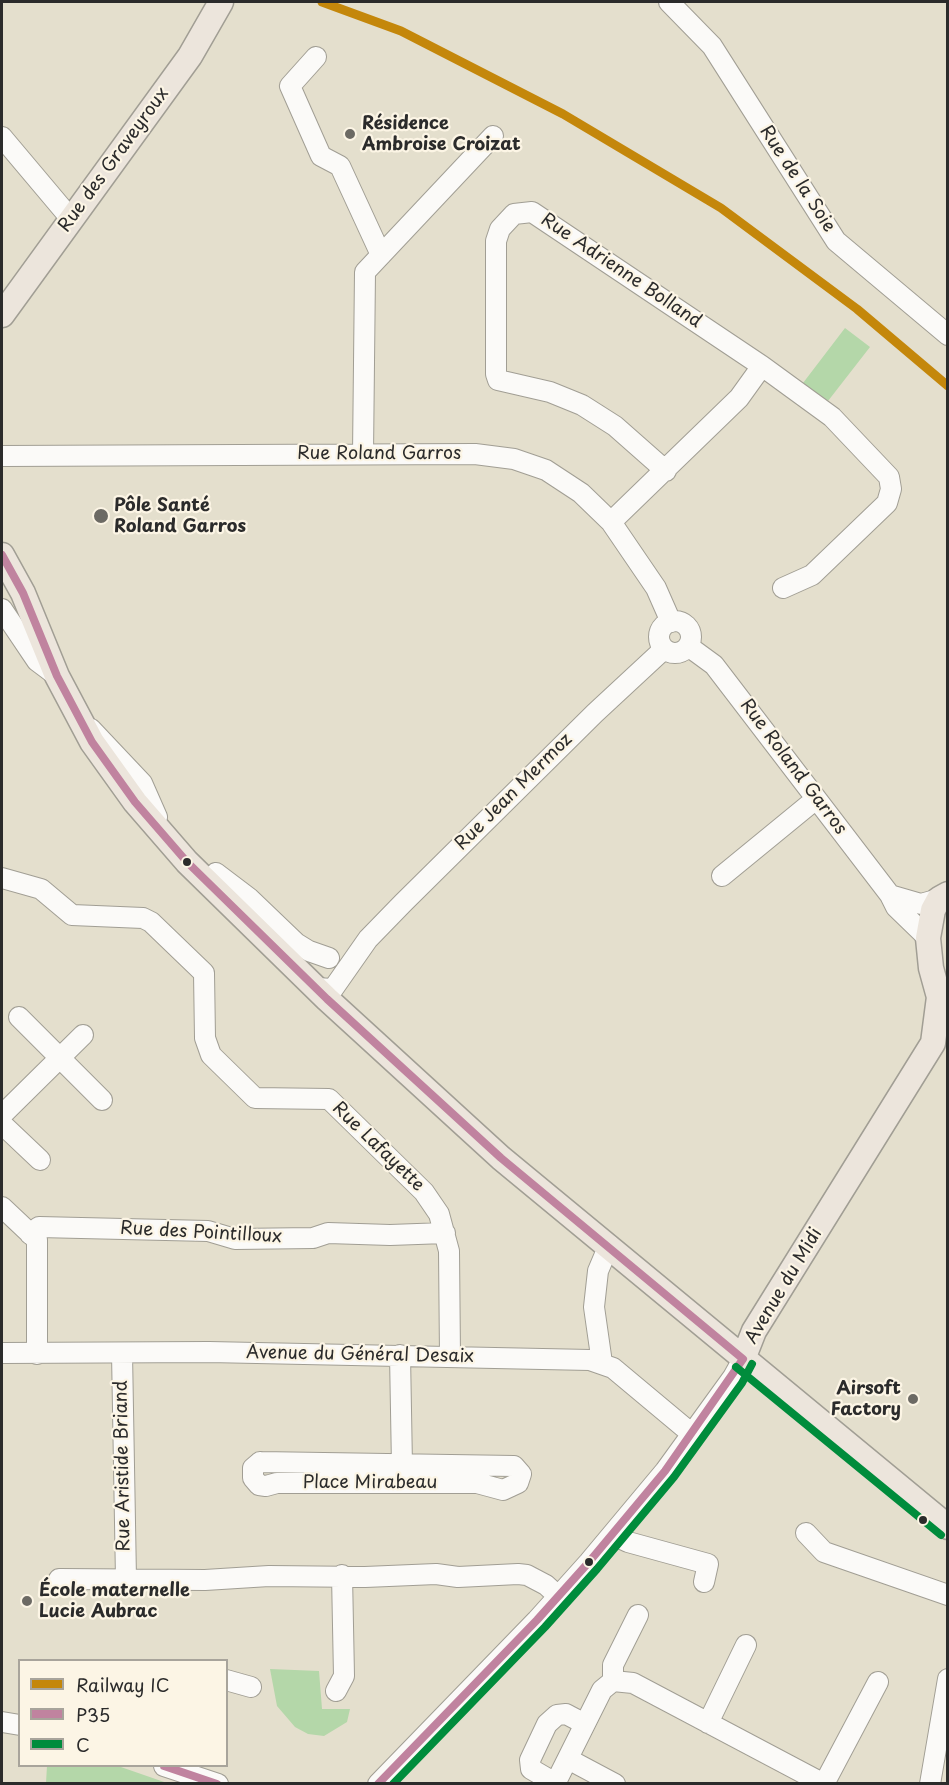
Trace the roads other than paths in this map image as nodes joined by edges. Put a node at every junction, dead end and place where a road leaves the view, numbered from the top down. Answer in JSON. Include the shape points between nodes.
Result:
{"nodes":[{"id":1,"x":221,"y":2,"type":"edge"},
{"id":2,"x":669,"y":2,"type":"edge"},
{"id":3,"x":316,"y":57,"type":"dead end"},
{"id":4,"x":493,"y":136,"type":"dead end"},
{"id":5,"x":2,"y":137,"type":"edge"},
{"id":6,"x":71,"y":219,"type":"junction"},
{"id":7,"x":381,"y":255,"type":"junction"},
{"id":8,"x":2,"y":315,"type":"edge"},
{"id":9,"x":948,"y":335,"type":"edge"},
{"id":10,"x":762,"y":366,"type":"junction"},
{"id":11,"x":363,"y":454,"type":"junction"},
{"id":12,"x":4,"y":458,"type":"edge"},
{"id":13,"x":666,"y":471,"type":"junction"},
{"id":14,"x":611,"y":522,"type":"junction"},
{"id":15,"x":2,"y":555,"type":"edge"},
{"id":16,"x":2,"y":584,"type":"edge"},
{"id":17,"x":783,"y":588,"type":"dead end"},
{"id":18,"x":2,"y":609,"type":"edge"},
{"id":19,"x":671,"y":622,"type":"junction"},
{"id":20,"x":8,"y":629,"type":"edge"},
{"id":21,"x":688,"y":646,"type":"junction"},
{"id":22,"x":664,"y":649,"type":"junction"},
{"id":23,"x":57,"y":676,"type":"junction"},
{"id":24,"x":77,"y":716,"type":"junction"},
{"id":25,"x":816,"y":799,"type":"junction"},
{"id":26,"x":135,"y":802,"type":"junction"},
{"id":27,"x":157,"y":817,"type":"junction"},
{"id":28,"x":722,"y":876,"type":"dead end"},
{"id":29,"x":2,"y":878,"type":"edge"},
{"id":30,"x":945,"y":893,"type":"edge"},
{"id":31,"x":890,"y":895,"type":"junction"},
{"id":32,"x":928,"y":938,"type":"junction"},
{"id":33,"x":368,"y":939,"type":"junction"},
{"id":34,"x":325,"y":984,"type":"junction"},
{"id":35,"x":943,"y":1002,"type":"edge"},
{"id":36,"x":19,"y":1017,"type":"dead end"},
{"id":37,"x":83,"y":1035,"type":"dead end"},
{"id":38,"x":940,"y":1038,"type":"edge"},
{"id":39,"x":59,"y":1059,"type":"junction"},
{"id":40,"x":102,"y":1100,"type":"dead end"},
{"id":41,"x":2,"y":1115,"type":"edge"},
{"id":42,"x":2,"y":1124,"type":"edge"},
{"id":43,"x":39,"y":1160,"type":"dead end"},
{"id":44,"x":2,"y":1207,"type":"edge"},
{"id":45,"x":445,"y":1233,"type":"junction"},
{"id":46,"x":30,"y":1234,"type":"junction"},
{"id":47,"x":609,"y":1245,"type":"junction"},
{"id":48,"x":2,"y":1353,"type":"edge"},
{"id":49,"x":122,"y":1353,"type":"junction"},
{"id":50,"x":38,"y":1354,"type":"junction"},
{"id":51,"x":400,"y":1355,"type":"junction"},
{"id":52,"x":450,"y":1356,"type":"junction"},
{"id":53,"x":743,"y":1359,"type":"junction"},
{"id":54,"x":602,"y":1363,"type":"junction"},
{"id":55,"x":692,"y":1434,"type":"junction"},
{"id":56,"x":402,"y":1466,"type":"junction"},
{"id":57,"x":948,"y":1527,"type":"edge"},
{"id":58,"x":806,"y":1533,"type":"dead end"},
{"id":59,"x":613,"y":1535,"type":"junction"},
{"id":60,"x":342,"y":1575,"type":"junction"},
{"id":61,"x":59,"y":1579,"type":"dead end"},
{"id":62,"x":126,"y":1579,"type":"junction"},
{"id":63,"x":704,"y":1582,"type":"dead end"},
{"id":64,"x":948,"y":1595,"type":"edge"},
{"id":65,"x":558,"y":1596,"type":"junction"},
{"id":66,"x":638,"y":1615,"type":"dead end"},
{"id":67,"x":746,"y":1646,"type":"dead end"},
{"id":68,"x":948,"y":1679,"type":"edge"},
{"id":69,"x":228,"y":1681,"type":"edge"},
{"id":70,"x":613,"y":1681,"type":"junction"},
{"id":71,"x":878,"y":1682,"type":"dead end"},
{"id":72,"x":251,"y":1687,"type":"dead end"},
{"id":73,"x":336,"y":1691,"type":"dead end"},
{"id":74,"x":2,"y":1722,"type":"edge"},
{"id":75,"x":708,"y":1723,"type":"junction"},
{"id":76,"x":585,"y":1724,"type":"junction"},
{"id":77,"x":18,"y":1725,"type":"edge"},
{"id":78,"x":568,"y":1759,"type":"junction"},
{"id":79,"x":167,"y":1767,"type":"edge"},
{"id":80,"x":388,"y":1780,"type":"edge"},
{"id":81,"x":555,"y":1783,"type":"edge"},
{"id":82,"x":218,"y":1784,"type":"edge"},
{"id":83,"x":615,"y":1784,"type":"edge"},
{"id":84,"x":824,"y":1784,"type":"edge"},
{"id":85,"x":930,"y":1784,"type":"edge"}],
"edges":[{"from":1,"to":6,"type":"main road","name":"Rue des Graveyroux","via":[[170,84]]},
{"from":2,"to":9,"type":"street","name":"Rue de la Soie","via":[[712,46],[836,241]]},
{"from":3,"to":7,"type":"street","via":[[290,86],[321,156],[340,166]]},
{"from":4,"to":7,"type":"street"},
{"from":5,"to":6,"type":"street"},
{"from":6,"to":8,"type":"main road","name":"Rue des Graveyroux"},
{"from":7,"to":11,"type":"street","via":[[365,272]]},
{"from":10,"to":13,"type":"street","via":[[739,398]]},
{"from":10,"to":13,"type":"street","name":"Rue Adrienne Bolland","via":[[532,212],[514,214],[500,229],[496,252],[498,380],[550,392],[582,405],[615,426]]},
{"from":10,"to":17,"type":"street","via":[[832,417],[889,477],[891,489],[887,503],[812,575]]},
{"from":11,"to":12,"type":"street","name":"Rue Roland Garros"},
{"from":11,"to":14,"type":"street","name":"Rue Roland Garros","via":[[475,454],[514,459],[546,470],[581,493]]},
{"from":13,"to":14,"type":"street"},
{"from":14,"to":19,"type":"street","name":"Rue Roland Garros","via":[[656,588]]},
{"from":15,"to":23,"type":"main road"},
{"from":16,"to":23,"type":"main road"},
{"from":18,"to":20,"type":"street"},
{"from":19,"to":21,"type":"street","via":[[678,621],[690,631]]},
{"from":19,"to":22,"type":"street","via":[[659,637]]},
{"from":20,"to":23,"type":"street","via":[[37,661]]},
{"from":21,"to":22,"type":"street","via":[[676,653]]},
{"from":21,"to":25,"type":"street","name":"Rue Roland Garros","via":[[714,665]]},
{"from":22,"to":33,"type":"street","name":"Rue Jean Mermoz"},
{"from":23,"to":24,"type":"main road"},
{"from":24,"to":26,"type":"main road"},
{"from":24,"to":27,"type":"street","via":[[142,783]]},
{"from":25,"to":28,"type":"street"},
{"from":25,"to":31,"type":"street","name":"Rue Roland Garros"},
{"from":26,"to":27,"type":"main road"},
{"from":26,"to":34,"type":"main road","via":[[187,862]]},
{"from":27,"to":34,"type":"main road"},
{"from":29,"to":45,"type":"street","name":"Rue Lafayette","via":[[41,889],[72,915],[143,918],[151,922],[204,973],[205,1038],[211,1055],[255,1098],[329,1099],[424,1192]]},
{"from":30,"to":31,"type":"street","via":[[921,904]]},
{"from":30,"to":32,"type":"main road","via":[[929,924]]},
{"from":31,"to":32,"type":"street","name":"Rue Roland Garros","via":[[896,908]]},
{"from":32,"to":35,"type":"main road","via":[[931,968]]},
{"from":33,"to":34,"type":"street","name":"Rue Jean Mermoz"},
{"from":33,"to":34,"type":"street","name":"Rue Jean Mermoz"},
{"from":34,"to":47,"type":"main road","via":[[501,1158]]},
{"from":35,"to":38,"type":"main road","name":"Avenue du Midi"},
{"from":36,"to":39,"type":"street"},
{"from":37,"to":39,"type":"street"},
{"from":38,"to":53,"type":"main road","name":"Avenue du Midi","via":[[754,1331]]},
{"from":39,"to":40,"type":"street"},
{"from":39,"to":41,"type":"street"},
{"from":42,"to":43,"type":"street"},
{"from":44,"to":46,"type":"street"},
{"from":45,"to":46,"type":"street","name":"Rue des Pointilloux","via":[[328,1233],[313,1238],[235,1239],[208,1230],[39,1227]]},
{"from":45,"to":52,"type":"street","name":"Rue Lafayette","via":[[449,1251]]},
{"from":46,"to":50,"type":"street","via":[[37,1240]]},
{"from":47,"to":53,"type":"main road"},
{"from":47,"to":54,"type":"street","via":[[598,1271],[594,1307]]},
{"from":48,"to":50,"type":"street","name":"Avenue du Général Desaix"},
{"from":49,"to":50,"type":"street","name":"Avenue du Général Desaix"},
{"from":49,"to":51,"type":"street","name":"Avenue du Général Desaix"},
{"from":49,"to":62,"type":"street","name":"Rue Aristide Briand"},
{"from":51,"to":52,"type":"street","name":"Avenue du Général Desaix"},
{"from":51,"to":56,"type":"street","name":"Place Mirabeau"},
{"from":52,"to":54,"type":"street","name":"Avenue du Général Desaix"},
{"from":53,"to":55,"type":"street","name":"Avenue du Midi"},
{"from":53,"to":57,"type":"main road"},
{"from":54,"to":55,"type":"street","name":"Avenue du Général Desaix"},
{"from":55,"to":59,"type":"street","name":"Avenue du Midi"},
{"from":56,"to":56,"type":"street","name":"Place Mirabeau","via":[[260,1462],[252,1473],[255,1482],[266,1486],[277,1482],[477,1483],[503,1490],[520,1478],[520,1471],[514,1466]]},
{"from":58,"to":64,"type":"street","via":[[824,1552]]},
{"from":59,"to":63,"type":"street","via":[[708,1564]]},
{"from":59,"to":65,"type":"street","name":"Avenue du Midi"},
{"from":60,"to":62,"type":"street"},
{"from":60,"to":65,"type":"street","via":[[518,1574],[546,1585]]},
{"from":60,"to":73,"type":"street","via":[[344,1676]]},
{"from":61,"to":62,"type":"street"},
{"from":65,"to":80,"type":"street","name":"Avenue du Midi"},
{"from":66,"to":70,"type":"street","via":[[613,1665]]},
{"from":67,"to":75,"type":"street"},
{"from":68,"to":85,"type":"street"},
{"from":69,"to":72,"type":"street"},
{"from":70,"to":75,"type":"street","via":[[633,1683]]},
{"from":70,"to":76,"type":"street","via":[[602,1690]]},
{"from":71,"to":84,"type":"street"},
{"from":74,"to":77,"type":"street"},
{"from":75,"to":84,"type":"street"},
{"from":76,"to":78,"type":"street"},
{"from":76,"to":81,"type":"street","via":[[566,1714],[557,1715],[548,1724],[530,1760],[531,1769]]},
{"from":78,"to":81,"type":"street"},
{"from":78,"to":83,"type":"street"},
{"from":79,"to":82,"type":"street"}]}
